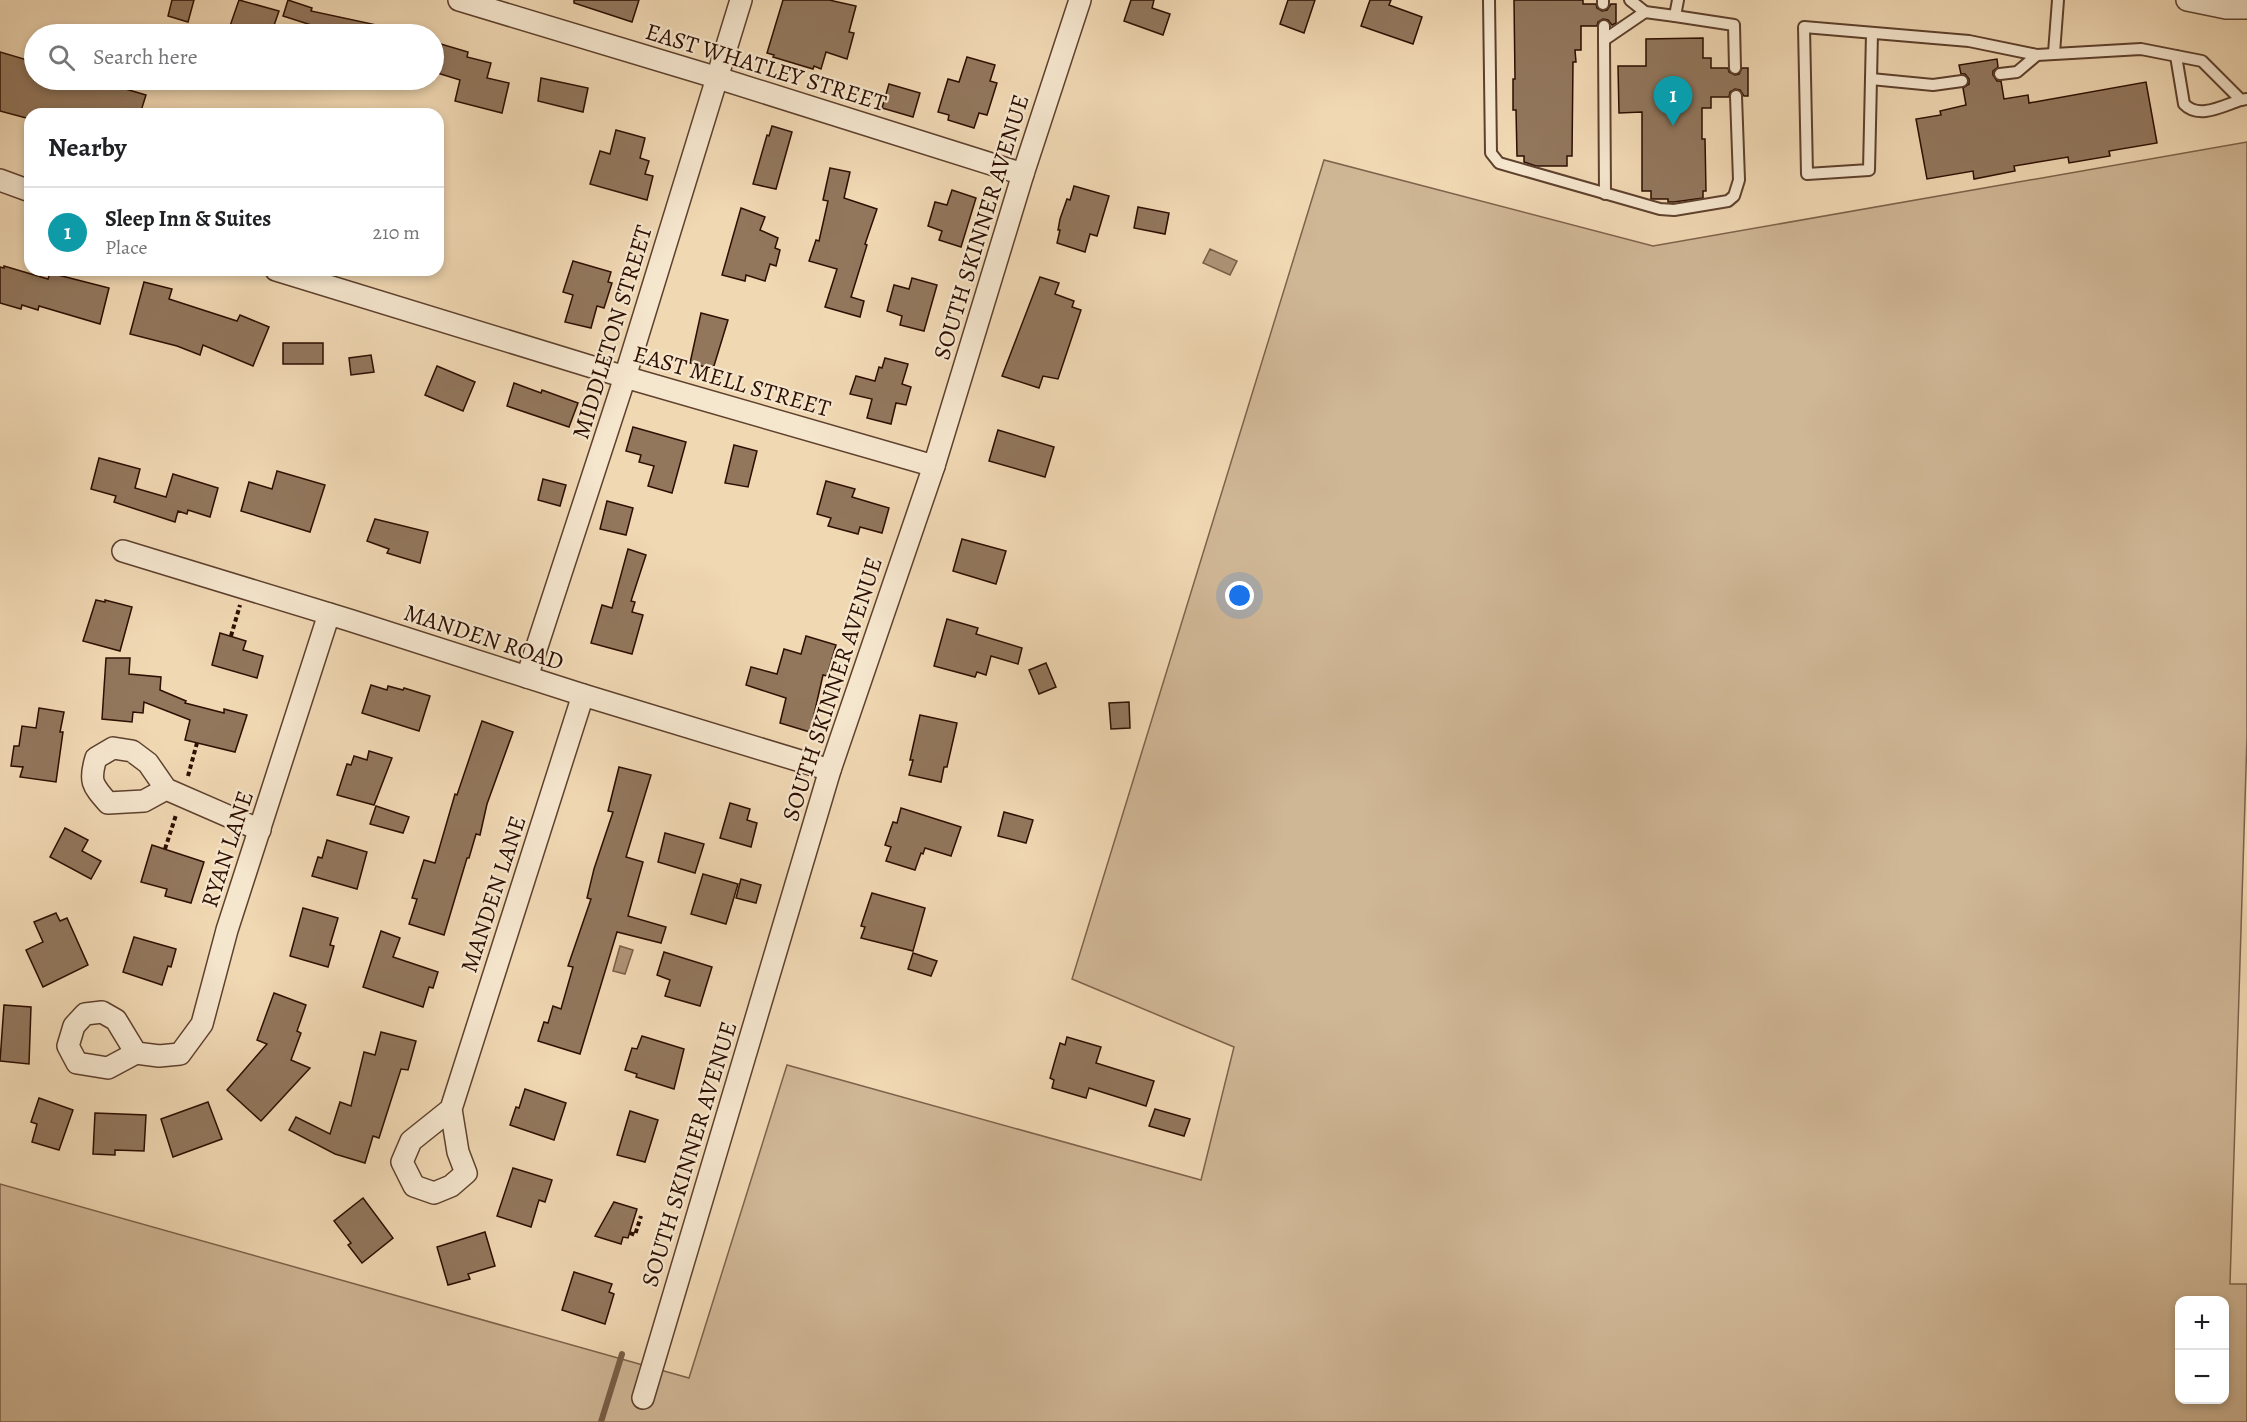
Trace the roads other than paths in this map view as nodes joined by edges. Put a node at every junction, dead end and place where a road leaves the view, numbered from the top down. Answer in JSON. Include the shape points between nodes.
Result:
{"nodes":[{"id":1,"x":459,"y":0,"type":"edge"},
{"id":2,"x":741,"y":0,"type":"edge"},
{"id":3,"x":1080,"y":0,"type":"edge"},
{"id":4,"x":1489,"y":0,"type":"edge"},
{"id":5,"x":1630,"y":0,"type":"edge"},
{"id":6,"x":1678,"y":0,"type":"edge"},
{"id":7,"x":2058,"y":0,"type":"edge"},
{"id":8,"x":2187,"y":0,"type":"edge"},
{"id":9,"x":2247,"y":8,"type":"edge"},
{"id":10,"x":1645,"y":12,"type":"junction"},
{"id":11,"x":1675,"y":16,"type":"junction"},
{"id":12,"x":1604,"y":26,"type":"dead end"},
{"id":13,"x":1872,"y":33,"type":"junction"},
{"id":14,"x":1604,"y":40,"type":"junction"},
{"id":15,"x":2054,"y":53,"type":"junction"},
{"id":16,"x":2037,"y":55,"type":"junction"},
{"id":17,"x":2176,"y":56,"type":"junction"},
{"id":18,"x":1735,"y":68,"type":"dead end"},
{"id":19,"x":2000,"y":74,"type":"dead end"},
{"id":20,"x":718,"y":78,"type":"junction"},
{"id":21,"x":1871,"y":79,"type":"junction"},
{"id":22,"x":1962,"y":81,"type":"dead end"},
{"id":23,"x":1736,"y":96,"type":"dead end"},
{"id":24,"x":2244,"y":99,"type":"edge"},
{"id":25,"x":1023,"y":174,"type":"junction"},
{"id":26,"x":0,"y":180,"type":"edge"},
{"id":27,"x":24,"y":189,"type":"edge"},
{"id":28,"x":1605,"y":194,"type":"junction"},
{"id":29,"x":296,"y":276,"type":"edge"},
{"id":30,"x":625,"y":377,"type":"junction"},
{"id":31,"x":934,"y":466,"type":"junction"},
{"id":32,"x":123,"y":551,"type":"dead end"},
{"id":33,"x":329,"y":614,"type":"junction"},
{"id":34,"x":527,"y":677,"type":"junction"},
{"id":35,"x":583,"y":695,"type":"junction"},
{"id":36,"x":831,"y":770,"type":"junction"},
{"id":37,"x":174,"y":792,"type":"road end"},
{"id":38,"x":261,"y":830,"type":"junction"},
{"id":39,"x":136,"y":1053,"type":"dead end"},
{"id":40,"x":451,"y":1109,"type":"dead end"},
{"id":41,"x":643,"y":1398,"type":"dead end"}],
"edges":[{"from":1,"to":20,"type":"street","name":"EAST WHATLEY STREET"},
{"from":2,"to":20,"type":"street","name":"MIDDLETON STREET"},
{"from":3,"to":25,"type":"street","name":"SOUTH SKINNER AVENUE"},
{"from":4,"to":28,"type":"lane","via":[[1494,159]]},
{"from":5,"to":10,"type":"lane"},
{"from":6,"to":11,"type":"lane"},
{"from":7,"to":15,"type":"lane"},
{"from":8,"to":9,"type":"street"},
{"from":10,"to":11,"type":"lane"},
{"from":10,"to":14,"type":"lane"},
{"from":11,"to":18,"type":"lane","via":[[1734,25]]},
{"from":12,"to":14,"type":"lane"},
{"from":13,"to":16,"type":"lane","via":[[1969,41]]},
{"from":13,"to":21,"type":"lane"},
{"from":13,"to":21,"type":"lane","via":[[1804,27],[1807,174],[1869,170]]},
{"from":14,"to":28,"type":"lane"},
{"from":15,"to":16,"type":"lane"},
{"from":15,"to":17,"type":"lane","via":[[2141,49]]},
{"from":16,"to":19,"type":"lane","via":[[2017,72]]},
{"from":17,"to":24,"type":"lane","via":[[2202,61]]},
{"from":17,"to":24,"type":"lane","via":[[2184,104],[2190,110],[2199,113]]},
{"from":20,"to":25,"type":"street","name":"EAST WHATLEY STREET"},
{"from":20,"to":30,"type":"street","name":"MIDDLETON STREET"},
{"from":21,"to":22,"type":"lane","via":[[1933,85]]},
{"from":23,"to":28,"type":"lane","via":[[1739,180],[1728,201],[1667,210]]},
{"from":25,"to":31,"type":"street","name":"SOUTH SKINNER AVENUE"},
{"from":26,"to":27,"type":"street"},
{"from":29,"to":30,"type":"street","name":"EAST MELL STREET"},
{"from":30,"to":31,"type":"street","name":"EAST MELL STREET"},
{"from":30,"to":34,"type":"street","name":"MIDDLETON STREET"},
{"from":31,"to":36,"type":"street","name":"SOUTH SKINNER AVENUE"},
{"from":32,"to":33,"type":"street","name":"MANDEN ROAD"},
{"from":33,"to":34,"type":"street","name":"MANDEN ROAD"},
{"from":33,"to":38,"type":"street","name":"RYAN LANE"},
{"from":34,"to":35,"type":"street","name":"MANDEN ROAD"},
{"from":35,"to":36,"type":"street","name":"MANDEN ROAD"},
{"from":35,"to":40,"type":"street","name":"MANDEN LANE"},
{"from":36,"to":41,"type":"street","name":"SOUTH SKINNER AVENUE"},
{"from":37,"to":38,"type":"street"},
{"from":38,"to":39,"type":"street","name":"RYAN LANE","via":[[227,930],[202,1024],[180,1054]]}]}
